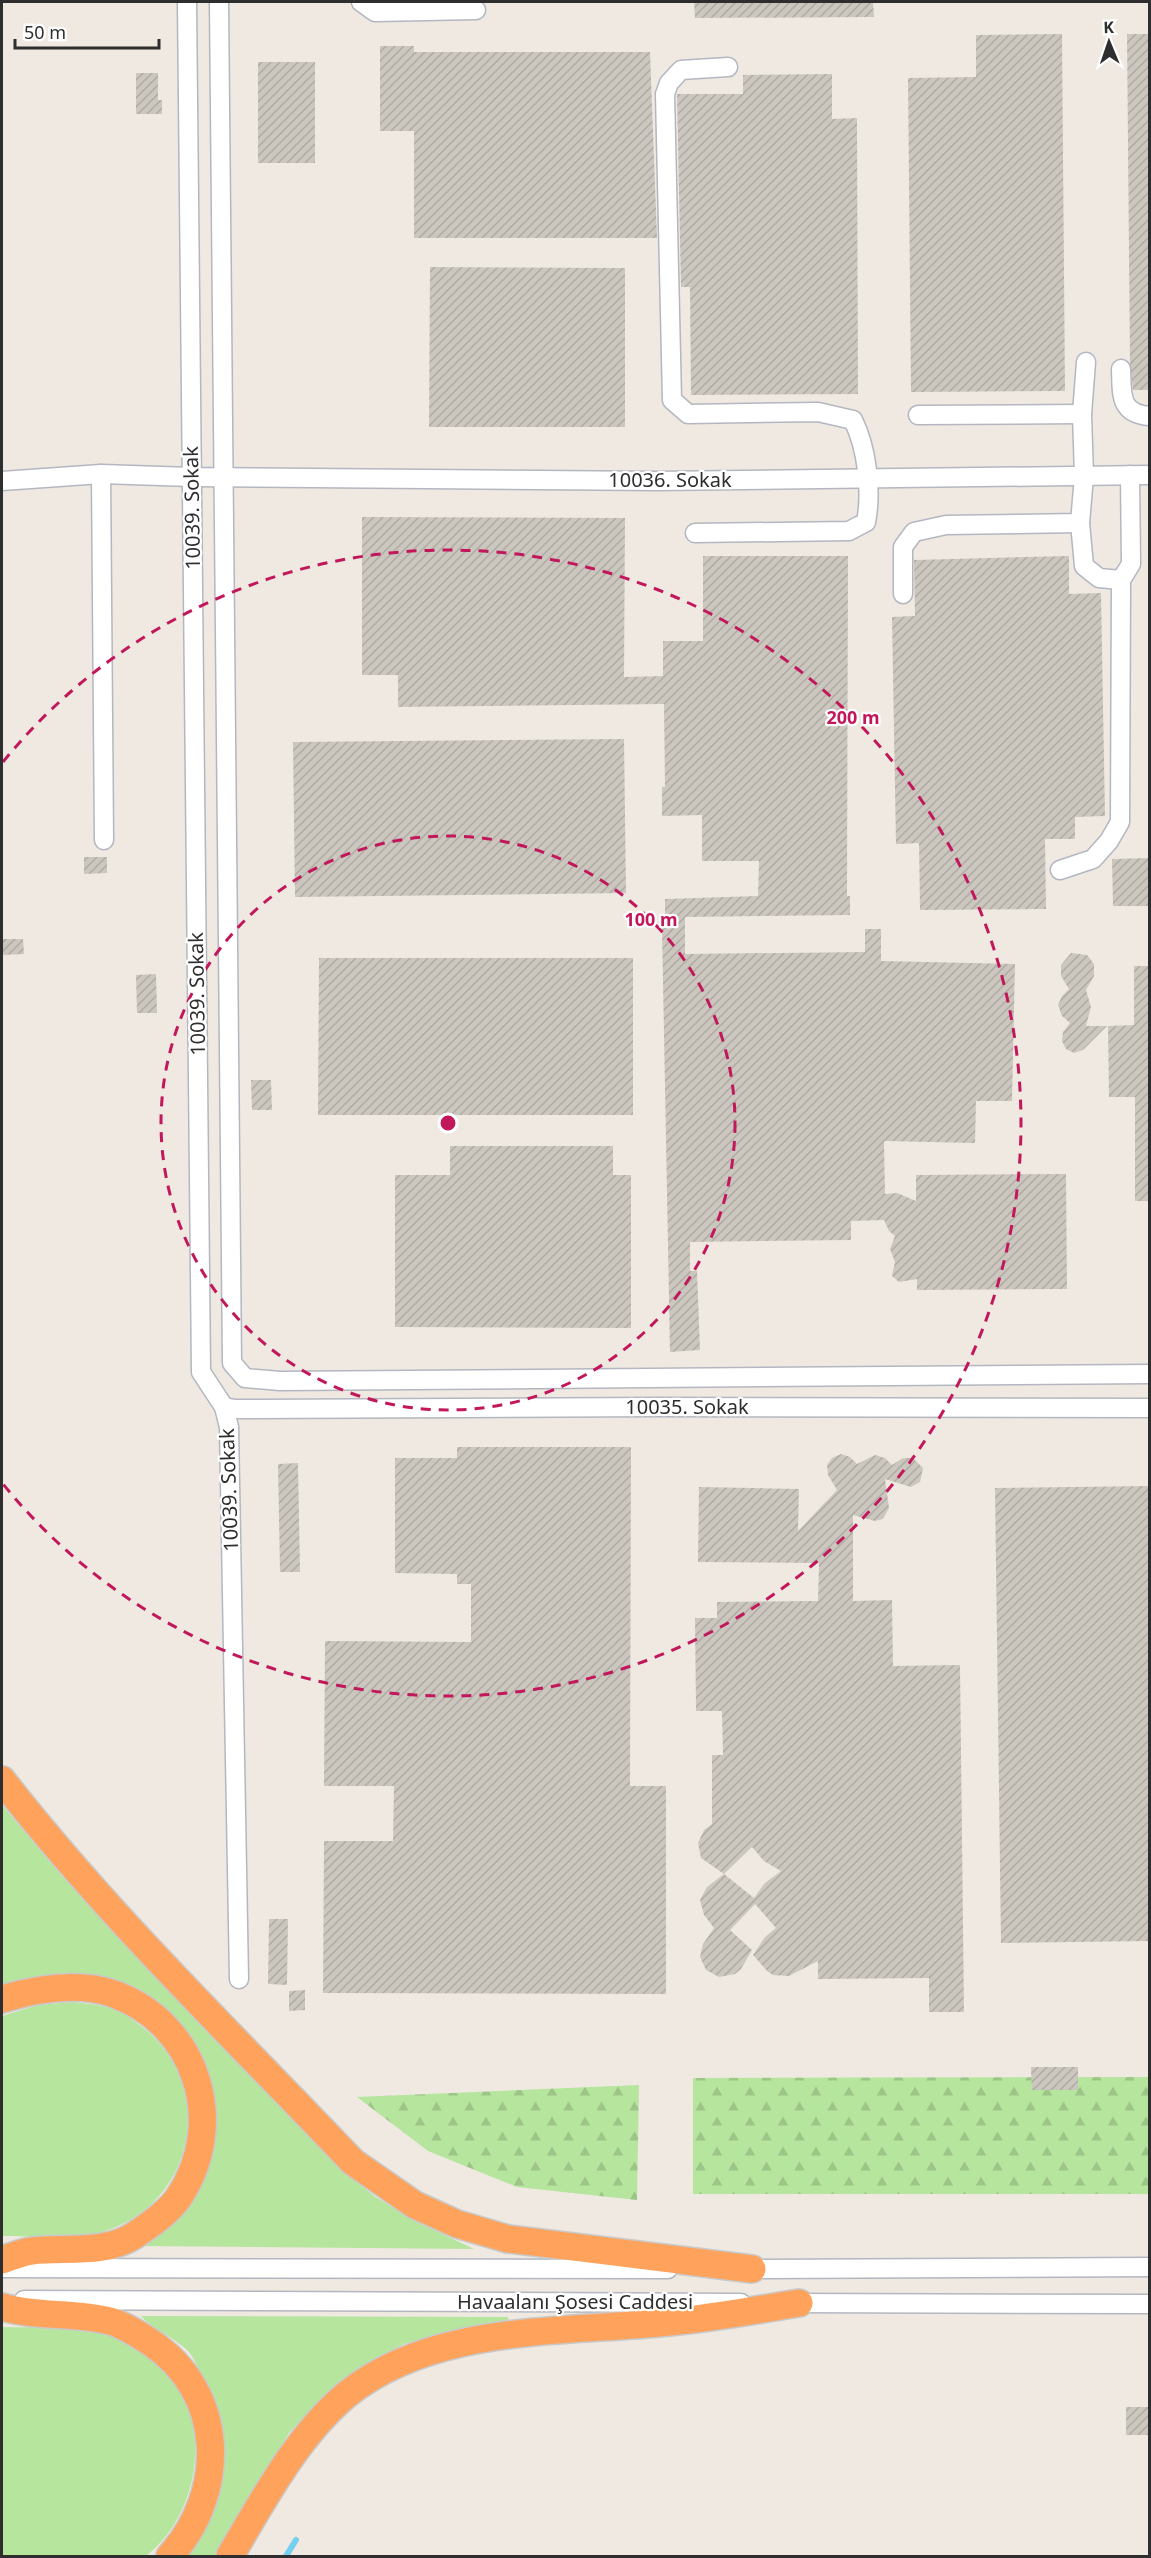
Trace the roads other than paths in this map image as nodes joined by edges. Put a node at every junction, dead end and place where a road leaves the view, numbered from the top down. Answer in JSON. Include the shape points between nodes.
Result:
{"nodes":[{"id":1,"x":187,"y":2,"type":"edge"},
{"id":2,"x":219,"y":2,"type":"edge"},
{"id":3,"x":361,"y":2,"type":"edge"},
{"id":4,"x":476,"y":10,"type":"dead end"},
{"id":5,"x":728,"y":67,"type":"dead end"},
{"id":6,"x":1086,"y":362,"type":"dead end"},
{"id":7,"x":1121,"y":369,"type":"dead end"},
{"id":8,"x":1082,"y":414,"type":"junction"},
{"id":9,"x":918,"y":415,"type":"dead end"},
{"id":10,"x":1149,"y":416,"type":"edge"},
{"id":11,"x":102,"y":474,"type":"junction"},
{"id":12,"x":1130,"y":475,"type":"junction"},
{"id":13,"x":1149,"y":475,"type":"edge"},
{"id":14,"x":1084,"y":476,"type":"junction"},
{"id":15,"x":191,"y":477,"type":"junction"},
{"id":16,"x":224,"y":477,"type":"junction"},
{"id":17,"x":867,"y":478,"type":"junction"},
{"id":18,"x":2,"y":481,"type":"edge"},
{"id":19,"x":1080,"y":523,"type":"junction"},
{"id":20,"x":1141,"y":531,"type":"edge"},
{"id":21,"x":695,"y":533,"type":"dead end"},
{"id":22,"x":1121,"y":580,"type":"junction"},
{"id":23,"x":903,"y":594,"type":"dead end"},
{"id":24,"x":104,"y":840,"type":"dead end"},
{"id":25,"x":1060,"y":870,"type":"dead end"},
{"id":26,"x":232,"y":1363,"type":"joint"},
{"id":27,"x":1149,"y":1374,"type":"edge"},
{"id":28,"x":224,"y":1407,"type":"junction"},
{"id":29,"x":1149,"y":1408,"type":"edge"},
{"id":30,"x":2,"y":1780,"type":"edge"},
{"id":31,"x":239,"y":1978,"type":"dead end"},
{"id":32,"x":2,"y":1999,"type":"edge"},
{"id":33,"x":2,"y":2260,"type":"edge"},
{"id":34,"x":1149,"y":2267,"type":"edge"},
{"id":35,"x":2,"y":2268,"type":"edge"},
{"id":36,"x":752,"y":2269,"type":"junction"},
{"id":37,"x":2,"y":2300,"type":"edge"},
{"id":38,"x":799,"y":2303,"type":"junction"},
{"id":39,"x":1149,"y":2304,"type":"edge"},
{"id":40,"x":2,"y":2307,"type":"edge"},
{"id":41,"x":170,"y":2556,"type":"edge"},
{"id":42,"x":230,"y":2556,"type":"edge"}],
"edges":[{"from":1,"to":15,"type":"street","name":"10039. Sokak"},
{"from":2,"to":16,"type":"street","name":"10039. Sokak"},
{"from":3,"to":4,"type":"street","via":[[375,12]]},
{"from":5,"to":17,"type":"street","via":[[681,70],[665,94],[672,400],[688,414],[818,412],[853,420],[863,440]]},
{"from":6,"to":8,"type":"street"},
{"from":7,"to":10,"type":"street","via":[[1126,408],[1137,416]]},
{"from":8,"to":9,"type":"street"},
{"from":8,"to":14,"type":"street"},
{"from":11,"to":15,"type":"street","name":"10036. Sokak"},
{"from":11,"to":18,"type":"street","name":"10036. Sokak"},
{"from":11,"to":24,"type":"street"},
{"from":12,"to":13,"type":"street","name":"10036. Sokak"},
{"from":12,"to":14,"type":"street","name":"10036. Sokak"},
{"from":12,"to":20,"type":"street"},
{"from":14,"to":17,"type":"street","name":"10036. Sokak"},
{"from":14,"to":19,"type":"street"},
{"from":15,"to":16,"type":"street","name":"10036. Sokak"},
{"from":15,"to":28,"type":"street","name":"10039. Sokak","via":[[201,1372]]},
{"from":16,"to":17,"type":"street","name":"10036. Sokak","via":[[645,481]]},
{"from":16,"to":26,"type":"street","name":"10039. Sokak"},
{"from":17,"to":21,"type":"street","via":[[870,501],[866,522],[849,531]]},
{"from":19,"to":22,"type":"street","via":[[1084,566],[1099,579]]},
{"from":19,"to":23,"type":"street","via":[[946,525],[914,532],[903,547]]},
{"from":20,"to":22,"type":"street","via":[[1131,564]]},
{"from":22,"to":25,"type":"street","via":[[1120,822],[1093,859]]},
{"from":26,"to":27,"type":"street","name":"10035. Sokak","via":[[245,1378],[280,1381]]},
{"from":28,"to":29,"type":"street","name":"10035. Sokak"},
{"from":28,"to":31,"type":"street","name":"10039. Sokak","via":[[229,1427]]},
{"from":30,"to":36,"type":"highway","via":[[117,1915],[353,2162],[415,2205],[457,2224],[508,2239]]},
{"from":32,"to":33,"type":"highway","via":[[31,1991],[90,1989],[139,2006],[160,2021],[184,2048],[199,2085],[202,2118],[201,2144],[193,2171],[178,2198],[132,2237],[99,2248],[30,2251]]},
{"from":34,"to":36,"type":"street","name":"Havaalanı Şosesi Caddesi"},
{"from":35,"to":36,"type":"street","name":"Havaalanı Şosesi Caddesi"},
{"from":37,"to":38,"type":"street","name":"Havaalanı Şosesi Caddesi"},
{"from":38,"to":39,"type":"street","name":"Havaalanı Şosesi Caddesi"},
{"from":38,"to":42,"type":"highway","via":[[671,2322],[477,2340],[435,2348],[385,2370],[347,2395],[321,2419]]},
{"from":40,"to":41,"type":"highway","via":[[24,2314],[111,2321],[166,2352],[184,2374],[208,2424],[211,2463],[202,2510],[189,2534]]}]}
